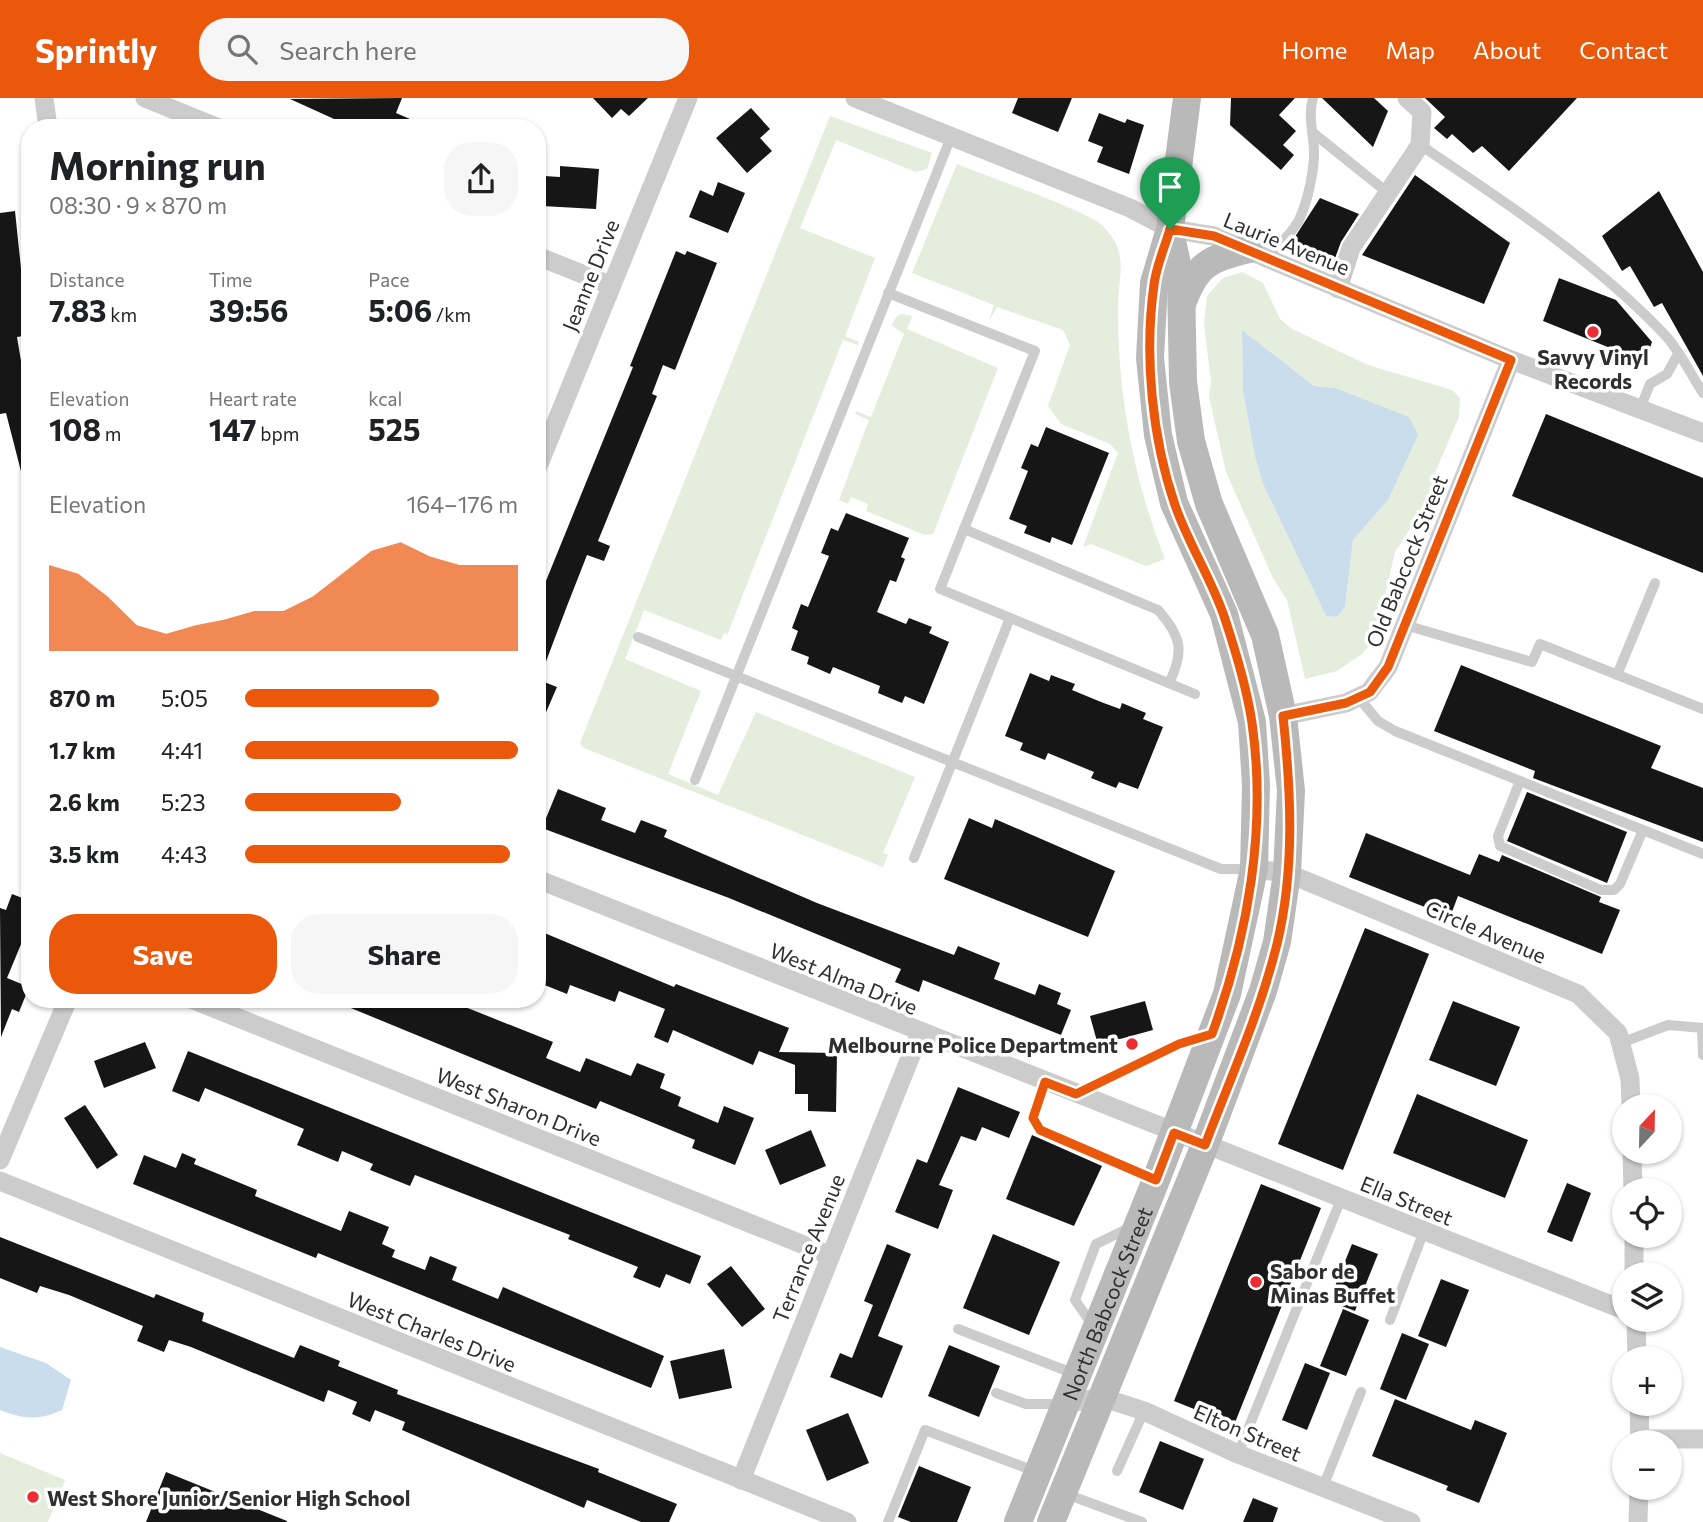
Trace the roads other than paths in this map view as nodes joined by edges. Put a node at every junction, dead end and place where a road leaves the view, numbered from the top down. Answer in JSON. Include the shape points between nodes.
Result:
{"nodes":[{"id":1,"x":44,"y":98,"type":"edge"},
{"id":2,"x":145,"y":98,"type":"edge"},
{"id":3,"x":688,"y":98,"type":"edge"},
{"id":4,"x":855,"y":98,"type":"edge"},
{"id":5,"x":1187,"y":98,"type":"edge"},
{"id":6,"x":1313,"y":98,"type":"edge"},
{"id":7,"x":1407,"y":98,"type":"edge"},
{"id":8,"x":47,"y":119,"type":"edge"},
{"id":9,"x":197,"y":119,"type":"edge"},
{"id":10,"x":1312,"y":132,"type":"junction"},
{"id":11,"x":951,"y":136,"type":"junction"},
{"id":12,"x":1420,"y":145,"type":"junction"},
{"id":13,"x":1388,"y":193,"type":"junction"},
{"id":14,"x":1170,"y":229,"type":"junction"},
{"id":15,"x":1260,"y":254,"type":"junction"},
{"id":16,"x":546,"y":260,"type":"edge"},
{"id":17,"x":610,"y":285,"type":"junction"},
{"id":18,"x":1338,"y":289,"type":"junction"},
{"id":19,"x":888,"y":293,"type":"junction"},
{"id":20,"x":1181,"y":307,"type":"junction"},
{"id":21,"x":1678,"y":354,"type":"junction"},
{"id":22,"x":1511,"y":360,"type":"junction"},
{"id":23,"x":1703,"y":393,"type":"edge"},
{"id":24,"x":1640,"y":409,"type":"junction"},
{"id":25,"x":1703,"y":433,"type":"edge"},
{"id":26,"x":546,"y":447,"type":"edge"},
{"id":27,"x":964,"y":529,"type":"junction"},
{"id":28,"x":1655,"y":583,"type":"dead end"},
{"id":29,"x":1010,"y":618,"type":"junction"},
{"id":30,"x":1405,"y":625,"type":"junction"},
{"id":31,"x":638,"y":637,"type":"dead end"},
{"id":32,"x":734,"y":675,"type":"junction"},
{"id":33,"x":1616,"y":675,"type":"junction"},
{"id":34,"x":1169,"y":683,"type":"junction"},
{"id":35,"x":1195,"y":694,"type":"dead end"},
{"id":36,"x":1358,"y":697,"type":"junction"},
{"id":37,"x":1703,"y":709,"type":"edge"},
{"id":38,"x":1283,"y":716,"type":"junction"},
{"id":39,"x":951,"y":761,"type":"junction"},
{"id":40,"x":695,"y":780,"type":"dead end"},
{"id":41,"x":1520,"y":781,"type":"junction"},
{"id":42,"x":1643,"y":830,"type":"junction"},
{"id":43,"x":1703,"y":854,"type":"edge"},
{"id":44,"x":914,"y":858,"type":"dead end"},
{"id":45,"x":1254,"y":869,"type":"junction"},
{"id":46,"x":1287,"y":873,"type":"junction"},
{"id":47,"x":546,"y":883,"type":"edge"},
{"id":48,"x":64,"y":1008,"type":"edge"},
{"id":49,"x":213,"y":1008,"type":"edge"},
{"id":50,"x":1702,"y":1028,"type":"edge"},
{"id":51,"x":920,"y":1033,"type":"junction"},
{"id":52,"x":1212,"y":1034,"type":"junction"},
{"id":53,"x":1620,"y":1043,"type":"junction"},
{"id":54,"x":1703,"y":1055,"type":"edge"},
{"id":55,"x":1045,"y":1082,"type":"junction"},
{"id":56,"x":1076,"y":1094,"type":"junction"},
{"id":57,"x":1631,"y":1094,"type":"edge"},
{"id":58,"x":1174,"y":1133,"type":"junction"},
{"id":59,"x":1205,"y":1145,"type":"junction"},
{"id":60,"x":0,"y":1160,"type":"edge"},
{"id":61,"x":1156,"y":1180,"type":"junction"},
{"id":62,"x":0,"y":1181,"type":"edge"},
{"id":63,"x":1341,"y":1199,"type":"junction"},
{"id":64,"x":1424,"y":1231,"type":"junction"},
{"id":65,"x":829,"y":1255,"type":"junction"},
{"id":66,"x":1612,"y":1305,"type":"edge"},
{"id":67,"x":1390,"y":1320,"type":"dead end"},
{"id":68,"x":958,"y":1329,"type":"dead end"},
{"id":69,"x":1078,"y":1375,"type":"junction"},
{"id":70,"x":1361,"y":1392,"type":"dead end"},
{"id":71,"x":996,"y":1393,"type":"dead end"},
{"id":72,"x":1101,"y":1397,"type":"junction"},
{"id":73,"x":1066,"y":1404,"type":"junction"},
{"id":74,"x":1144,"y":1411,"type":"junction"},
{"id":75,"x":1703,"y":1439,"type":"edge"},
{"id":76,"x":1682,"y":1440,"type":"edge"},
{"id":77,"x":1238,"y":1454,"type":"junction"},
{"id":78,"x":1117,"y":1471,"type":"dead end"},
{"id":79,"x":1038,"y":1472,"type":"junction"},
{"id":80,"x":741,"y":1480,"type":"junction"},
{"id":81,"x":1323,"y":1487,"type":"junction"},
{"id":82,"x":1063,"y":1493,"type":"junction"},
{"id":83,"x":1639,"y":1500,"type":"edge"},
{"id":84,"x":847,"y":1522,"type":"edge"},
{"id":85,"x":888,"y":1522,"type":"edge"},
{"id":86,"x":1018,"y":1522,"type":"edge"},
{"id":87,"x":1051,"y":1522,"type":"edge"},
{"id":88,"x":1142,"y":1522,"type":"edge"},
{"id":89,"x":1411,"y":1522,"type":"edge"},
{"id":90,"x":1639,"y":1522,"type":"edge"}],
"edges":[{"from":1,"to":8,"type":"street"},
{"from":2,"to":9,"type":"street"},
{"from":3,"to":17,"type":"street","name":"Jeanne Drive"},
{"from":4,"to":11,"type":"street","name":"Laurie Avenue"},
{"from":5,"to":14,"type":"main road","name":"North Babcock Street"},
{"from":6,"to":10,"type":"lane","via":[[1308,114]]},
{"from":7,"to":12,"type":"street","via":[[1422,112]]},
{"from":10,"to":13,"type":"lane"},
{"from":10,"to":15,"type":"lane","via":[[1314,157],[1299,219],[1287,237]]},
{"from":11,"to":14,"type":"street","name":"Laurie Avenue","via":[[1130,208]]},
{"from":11,"to":19,"type":"lane"},
{"from":12,"to":13,"type":"street"},
{"from":12,"to":21,"type":"lane","via":[[1607,282],[1667,336]]},
{"from":13,"to":18,"type":"street","via":[[1351,248]]},
{"from":14,"to":15,"type":"street","name":"Laurie Avenue","via":[[1214,236]]},
{"from":14,"to":20,"type":"main road","name":"North Babcock Street"},
{"from":14,"to":45,"type":"main road","name":"North Babcock Street","via":[[1152,308],[1150,358],[1158,435],[1174,503],[1224,614],[1252,722]]},
{"from":15,"to":18,"type":"street","name":"Laurie Avenue"},
{"from":15,"to":20,"type":"main road","via":[[1220,255],[1202,266]]},
{"from":16,"to":17,"type":"street"},
{"from":17,"to":26,"type":"street","name":"Jeanne Drive"},
{"from":18,"to":22,"type":"street","name":"Laurie Avenue"},
{"from":19,"to":27,"type":"lane","via":[[1035,351]]},
{"from":19,"to":32,"type":"lane"},
{"from":20,"to":38,"type":"main road","name":"North Babcock Street","via":[[1183,382],[1191,441],[1209,504],[1265,635]]},
{"from":21,"to":23,"type":"lane"},
{"from":21,"to":24,"type":"lane","via":[[1667,374],[1650,384]]},
{"from":22,"to":24,"type":"street","name":"Laurie Avenue"},
{"from":22,"to":30,"type":"street","name":"Old Babcock Street"},
{"from":24,"to":25,"type":"street","name":"Laurie Avenue"},
{"from":27,"to":29,"type":"lane","via":[[940,589]]},
{"from":27,"to":34,"type":"lane","via":[[1158,610],[1177,636],[1180,662]]},
{"from":28,"to":33,"type":"lane"},
{"from":29,"to":34,"type":"lane"},
{"from":29,"to":39,"type":"lane"},
{"from":30,"to":33,"type":"lane","via":[[1532,662],[1540,644]]},
{"from":30,"to":36,"type":"street","name":"Old Babcock Street","via":[[1388,667],[1370,692]]},
{"from":31,"to":32,"type":"lane"},
{"from":32,"to":39,"type":"lane"},
{"from":32,"to":40,"type":"lane"},
{"from":33,"to":37,"type":"lane"},
{"from":34,"to":35,"type":"lane"},
{"from":36,"to":38,"type":"street","name":"Old Babcock Street"},
{"from":36,"to":41,"type":"lane","via":[[1395,731]]},
{"from":38,"to":46,"type":"main road","name":"North Babcock Street","via":[[1291,791]]},
{"from":39,"to":44,"type":"lane"},
{"from":39,"to":45,"type":"lane","via":[[1222,869]]},
{"from":41,"to":42,"type":"lane"},
{"from":41,"to":42,"type":"lane","via":[[1498,836],[1500,846],[1601,890],[1614,890],[1620,884]]},
{"from":42,"to":43,"type":"lane"},
{"from":45,"to":46,"type":"street","name":"Circle Avenue"},
{"from":45,"to":52,"type":"main road","name":"North Babcock Street","via":[[1227,994]]},
{"from":46,"to":53,"type":"street","name":"Circle Avenue","via":[[1578,994],[1618,1033]]},
{"from":46,"to":59,"type":"main road","name":"North Babcock Street","via":[[1278,942]]},
{"from":47,"to":51,"type":"street","name":"West Alma Drive"},
{"from":48,"to":60,"type":"street"},
{"from":49,"to":65,"type":"street","name":"West Sharon Drive"},
{"from":50,"to":53,"type":"lane","via":[[1668,1025]]},
{"from":50,"to":54,"type":"lane"},
{"from":51,"to":55,"type":"street","name":"West Alma Drive"},
{"from":51,"to":65,"type":"street","name":"Terrance Avenue"},
{"from":52,"to":56,"type":"lane","via":[[1179,1044]]},
{"from":52,"to":58,"type":"main road","name":"North Babcock Street"},
{"from":53,"to":57,"type":"street","name":"Circle Avenue"},
{"from":55,"to":56,"type":"street","name":"West Alma Drive"},
{"from":55,"to":61,"type":"lane","via":[[1033,1118],[1040,1130]]},
{"from":56,"to":58,"type":"street","name":"West Alma Drive"},
{"from":58,"to":59,"type":"street","name":"Ella Street"},
{"from":58,"to":61,"type":"main road","name":"North Babcock Street"},
{"from":59,"to":63,"type":"street","name":"Ella Street"},
{"from":59,"to":72,"type":"main road","name":"North Babcock Street"},
{"from":61,"to":69,"type":"main road","name":"North Babcock Street"},
{"from":62,"to":80,"type":"street","name":"West Charles Drive"},
{"from":63,"to":64,"type":"street","name":"Ella Street"},
{"from":63,"to":77,"type":"lane"},
{"from":64,"to":66,"type":"street","name":"Ella Street"},
{"from":64,"to":67,"type":"lane"},
{"from":65,"to":80,"type":"street","name":"Terrance Avenue"},
{"from":68,"to":69,"type":"lane"},
{"from":69,"to":73,"type":"main road","name":"North Babcock Street"},
{"from":70,"to":81,"type":"lane"},
{"from":71,"to":73,"type":"lane","via":[[1026,1404]]},
{"from":72,"to":73,"type":"street","name":"Elton Street"},
{"from":72,"to":74,"type":"street","name":"Elton Street"},
{"from":72,"to":82,"type":"main road","name":"North Babcock Street"},
{"from":73,"to":79,"type":"main road","name":"North Babcock Street"},
{"from":74,"to":77,"type":"street","name":"Elton Street"},
{"from":74,"to":78,"type":"lane"},
{"from":75,"to":76,"type":"street"},
{"from":77,"to":81,"type":"street","name":"Elton Street"},
{"from":79,"to":85,"type":"lane","via":[[925,1430]]},
{"from":79,"to":86,"type":"main road","name":"North Babcock Street"},
{"from":80,"to":84,"type":"street","name":"West Charles Drive"},
{"from":81,"to":89,"type":"street","name":"Elton Street"},
{"from":82,"to":87,"type":"main road","name":"North Babcock Street"},
{"from":82,"to":88,"type":"lane"},
{"from":83,"to":90,"type":"street"}]}
